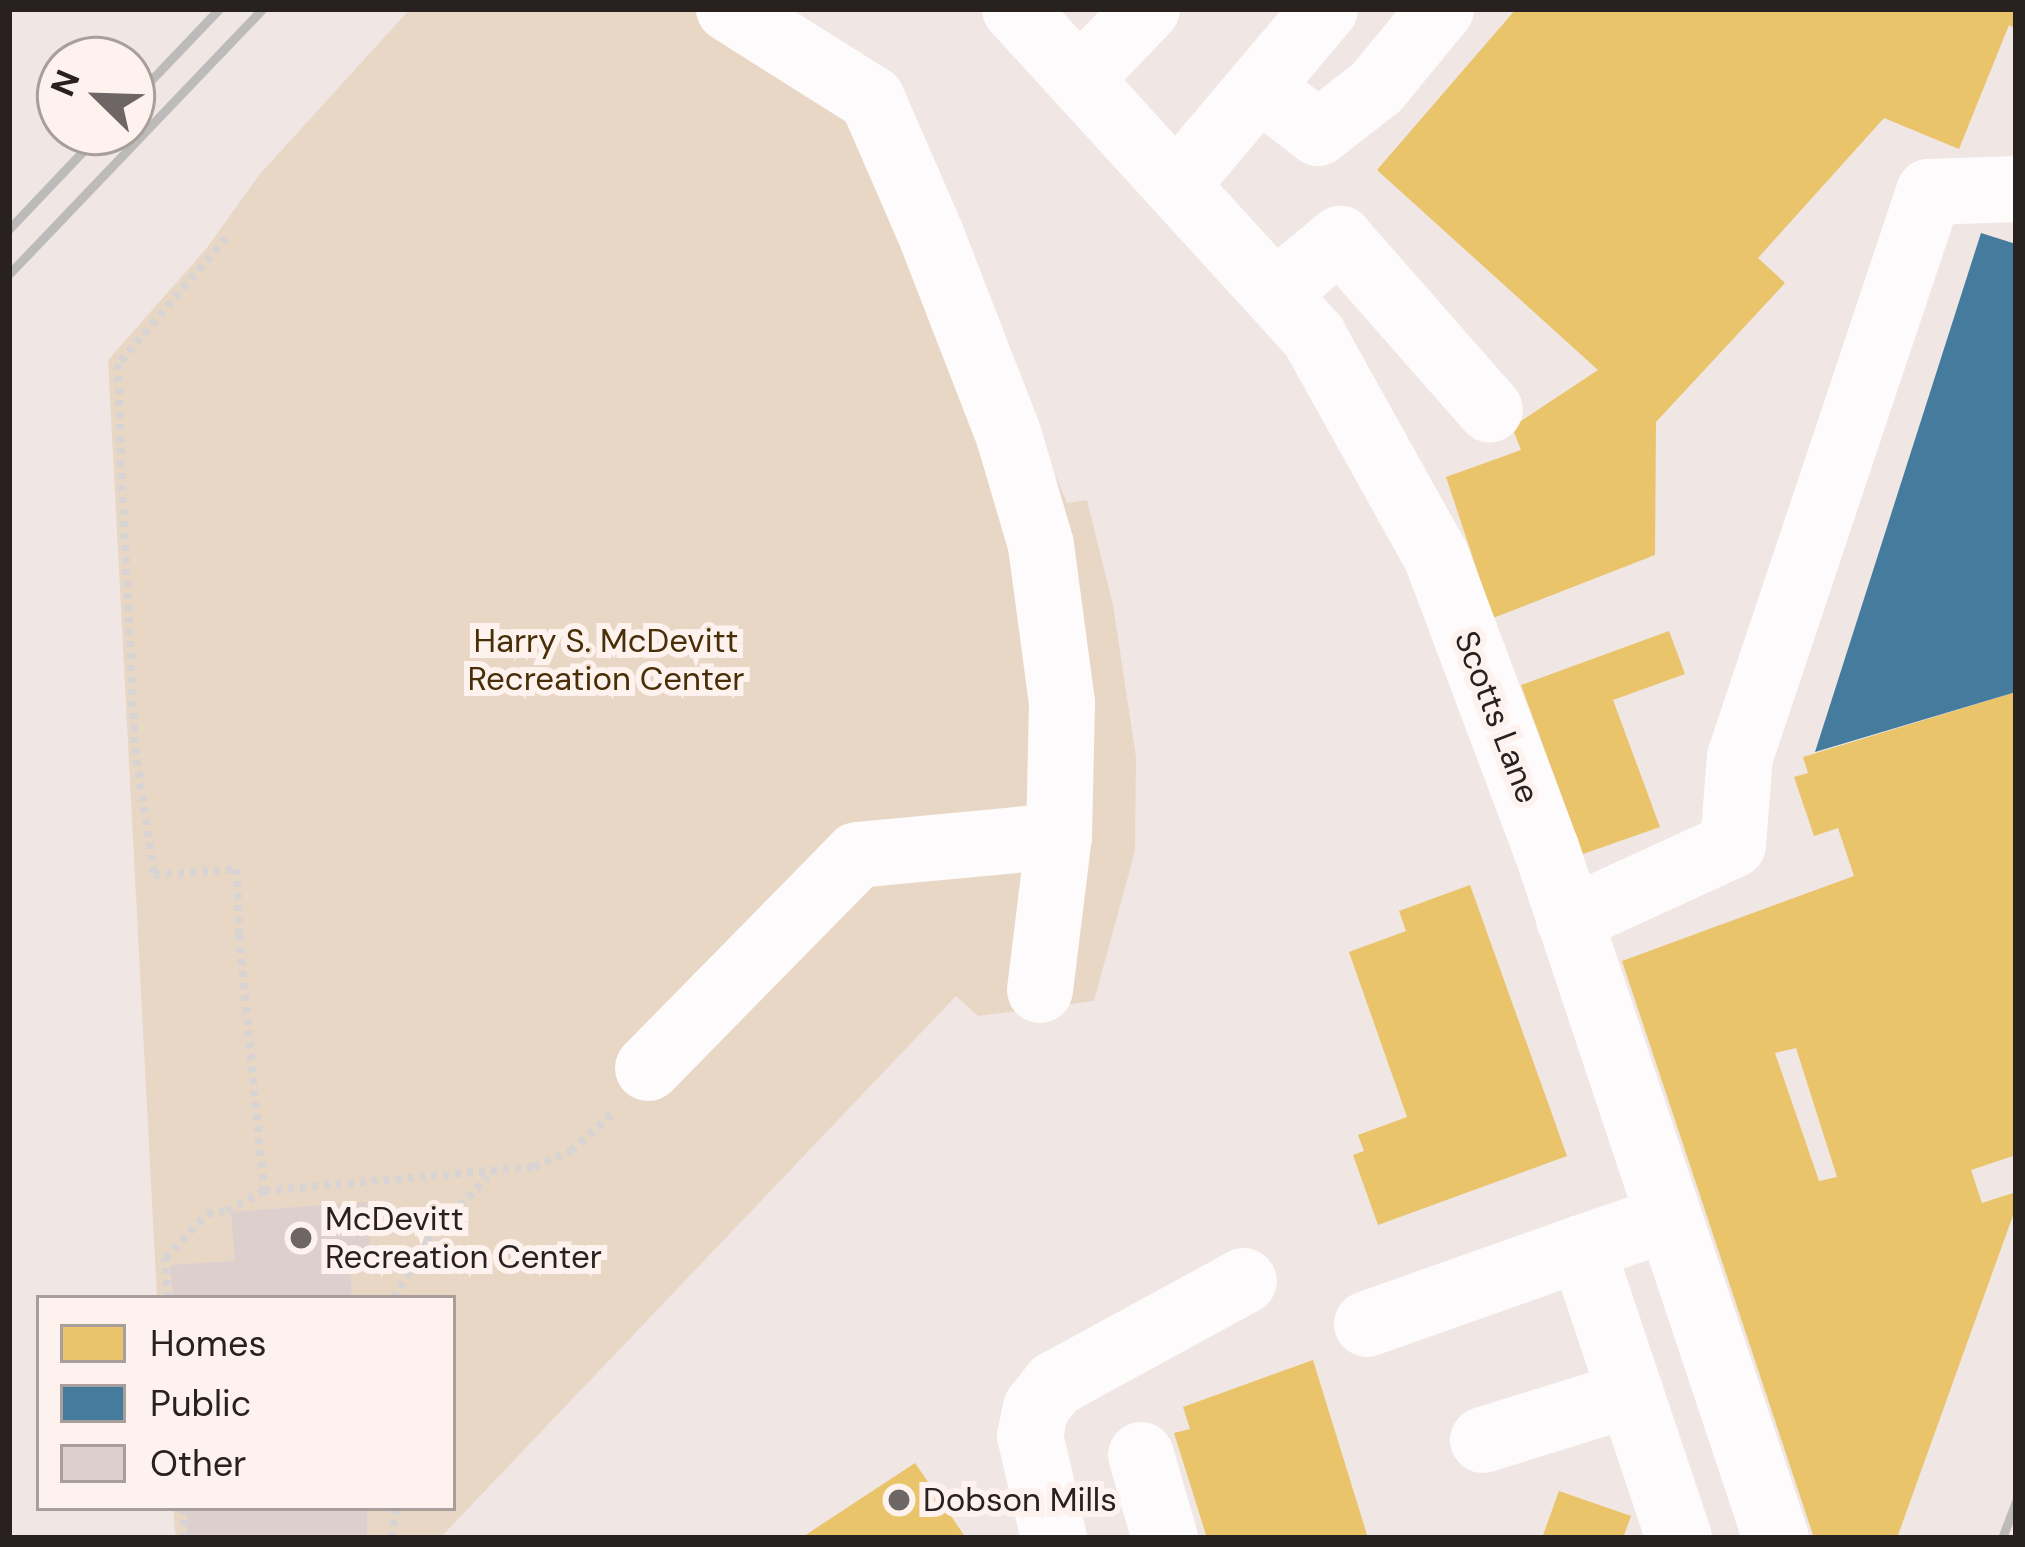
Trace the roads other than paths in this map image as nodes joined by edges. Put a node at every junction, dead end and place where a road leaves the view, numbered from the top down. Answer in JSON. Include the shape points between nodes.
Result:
{"nodes":[{"id":1,"x":729,"y":9,"type":"edge"},
{"id":2,"x":1015,"y":9,"type":"edge"},
{"id":3,"x":1147,"y":9,"type":"edge"},
{"id":4,"x":1325,"y":9,"type":"edge"},
{"id":5,"x":1442,"y":9,"type":"edge"},
{"id":6,"x":1080,"y":79,"type":"junction"},
{"id":7,"x":1259,"y":87,"type":"junction"},
{"id":8,"x":1178,"y":183,"type":"junction"},
{"id":9,"x":2016,"y":189,"type":"edge"},
{"id":10,"x":1275,"y":292,"type":"junction"},
{"id":11,"x":1490,"y":410,"type":"dead end"},
{"id":12,"x":1058,"y":836,"type":"junction"},
{"id":13,"x":1569,"y":920,"type":"junction"},
{"id":14,"x":1040,"y":990,"type":"dead end"},
{"id":15,"x":648,"y":1068,"type":"road end"},
{"id":16,"x":1669,"y":1218,"type":"junction"},
{"id":17,"x":1582,"y":1248,"type":"junction"},
{"id":18,"x":1244,"y":1281,"type":"dead end"},
{"id":19,"x":1367,"y":1324,"type":"dead end"},
{"id":20,"x":1631,"y":1394,"type":"junction"},
{"id":21,"x":1483,"y":1440,"type":"dead end"},
{"id":22,"x":1141,"y":1455,"type":"dead end"},
{"id":23,"x":1054,"y":1538,"type":"edge"},
{"id":24,"x":1165,"y":1538,"type":"edge"},
{"id":25,"x":1678,"y":1538,"type":"edge"},
{"id":26,"x":1776,"y":1538,"type":"edge"}],
"edges":[{"from":1,"to":12,"type":"street","via":[[872,99],[932,237],[1010,436],[1041,545],[1062,703]]},
{"from":2,"to":6,"type":"street","name":"Scotts Lane"},
{"from":3,"to":6,"type":"street"},
{"from":4,"to":7,"type":"street"},
{"from":5,"to":7,"type":"street","via":[[1377,87],[1318,133]]},
{"from":6,"to":8,"type":"street","name":"Scotts Lane"},
{"from":7,"to":8,"type":"street"},
{"from":8,"to":10,"type":"street","name":"Scotts Lane"},
{"from":9,"to":13,"type":"street","via":[[1929,192],[1740,757],[1733,845]]},
{"from":10,"to":11,"type":"street","via":[[1340,239]]},
{"from":10,"to":13,"type":"street","name":"Scotts Lane","via":[[1314,337],[1436,556]]},
{"from":12,"to":14,"type":"street"},
{"from":12,"to":15,"type":"street","via":[[857,855]]},
{"from":13,"to":16,"type":"street","name":"Scotts Lane"},
{"from":16,"to":17,"type":"street"},
{"from":16,"to":26,"type":"street","name":"Scotts Lane"},
{"from":17,"to":19,"type":"street"},
{"from":17,"to":20,"type":"street"},
{"from":18,"to":23,"type":"street","via":[[1055,1384],[1036,1408],[1030,1436]]},
{"from":20,"to":21,"type":"street"},
{"from":20,"to":25,"type":"street"},
{"from":22,"to":24,"type":"street"}]}
